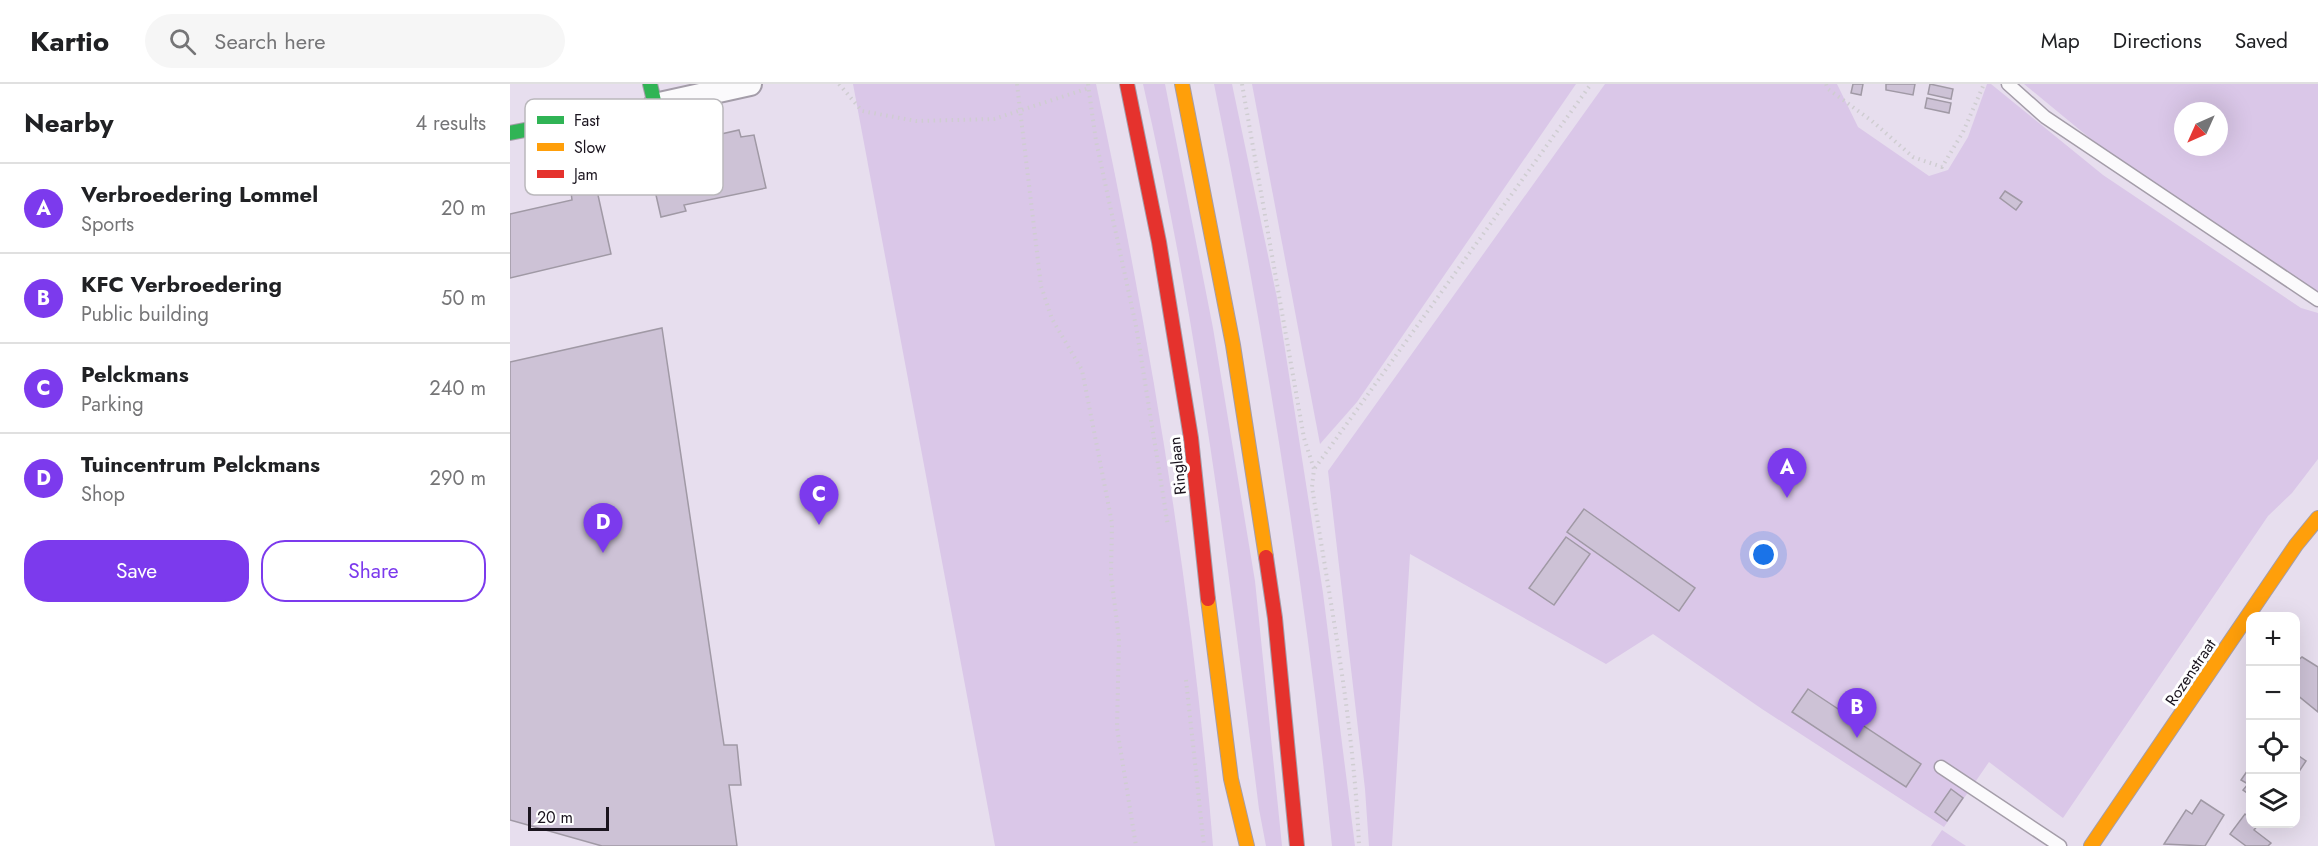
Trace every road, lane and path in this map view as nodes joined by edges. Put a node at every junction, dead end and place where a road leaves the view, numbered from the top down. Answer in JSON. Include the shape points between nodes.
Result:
{"nodes":[{"id":1,"x":750,"y":84,"type":"edge"},
{"id":2,"x":839,"y":84,"type":"edge"},
{"id":3,"x":1017,"y":84,"type":"edge"},
{"id":4,"x":1127,"y":84,"type":"edge"},
{"id":5,"x":1182,"y":84,"type":"edge"},
{"id":6,"x":1242,"y":84,"type":"edge"},
{"id":7,"x":1590,"y":84,"type":"edge"},
{"id":8,"x":1826,"y":84,"type":"edge"},
{"id":9,"x":1984,"y":84,"type":"edge"},
{"id":10,"x":2008,"y":84,"type":"edge"},
{"id":11,"x":1088,"y":86,"type":"edge"},
{"id":12,"x":652,"y":94,"type":"edge"},
{"id":13,"x":634,"y":99,"type":"edge"},
{"id":14,"x":1021,"y":110,"type":"junction"},
{"id":15,"x":525,"y":129,"type":"edge"},
{"id":16,"x":510,"y":133,"type":"edge"},
{"id":17,"x":2318,"y":300,"type":"edge"},
{"id":18,"x":1314,"y":469,"type":"junction"},
{"id":19,"x":2318,"y":518,"type":"edge"},
{"id":20,"x":1169,"y":532,"type":"dead end"},
{"id":21,"x":1186,"y":676,"type":"dead end"},
{"id":22,"x":1941,"y":767,"type":"dead end"},
{"id":23,"x":1136,"y":846,"type":"edge"},
{"id":24,"x":1204,"y":846,"type":"edge"},
{"id":25,"x":1246,"y":846,"type":"edge"},
{"id":26,"x":1297,"y":846,"type":"edge"},
{"id":27,"x":1359,"y":846,"type":"edge"},
{"id":28,"x":2060,"y":846,"type":"edge"},
{"id":29,"x":2091,"y":846,"type":"edge"}],
"edges":[{"from":1,"to":12,"type":"street"},
{"from":2,"to":14,"type":"path","via":[[862,111],[916,121],[994,119]]},
{"from":3,"to":14,"type":"path"},
{"from":4,"to":25,"type":"main road","name":"Ringlaan","via":[[1159,242],[1191,438],[1231,778]]},
{"from":5,"to":26,"type":"main road","via":[[1233,345],[1273,606]]},
{"from":6,"to":18,"type":"path","via":[[1304,438]]},
{"from":7,"to":18,"type":"path"},
{"from":8,"to":9,"type":"path","via":[[1913,157],[1942,167]]},
{"from":10,"to":17,"type":"lane","via":[[2045,117]]},
{"from":11,"to":14,"type":"path"},
{"from":11,"to":20,"type":"path","via":[[1136,326]]},
{"from":12,"to":13,"type":"main road"},
{"from":14,"to":23,"type":"path","via":[[1041,286],[1052,319],[1082,370],[1112,523],[1111,575],[1119,639],[1117,728]]},
{"from":15,"to":16,"type":"main road"},
{"from":18,"to":27,"type":"path","via":[[1312,487],[1346,703]]},
{"from":19,"to":29,"type":"main road","name":"Rozenstraat"},
{"from":21,"to":24,"type":"path"},
{"from":22,"to":28,"type":"lane"}]}
